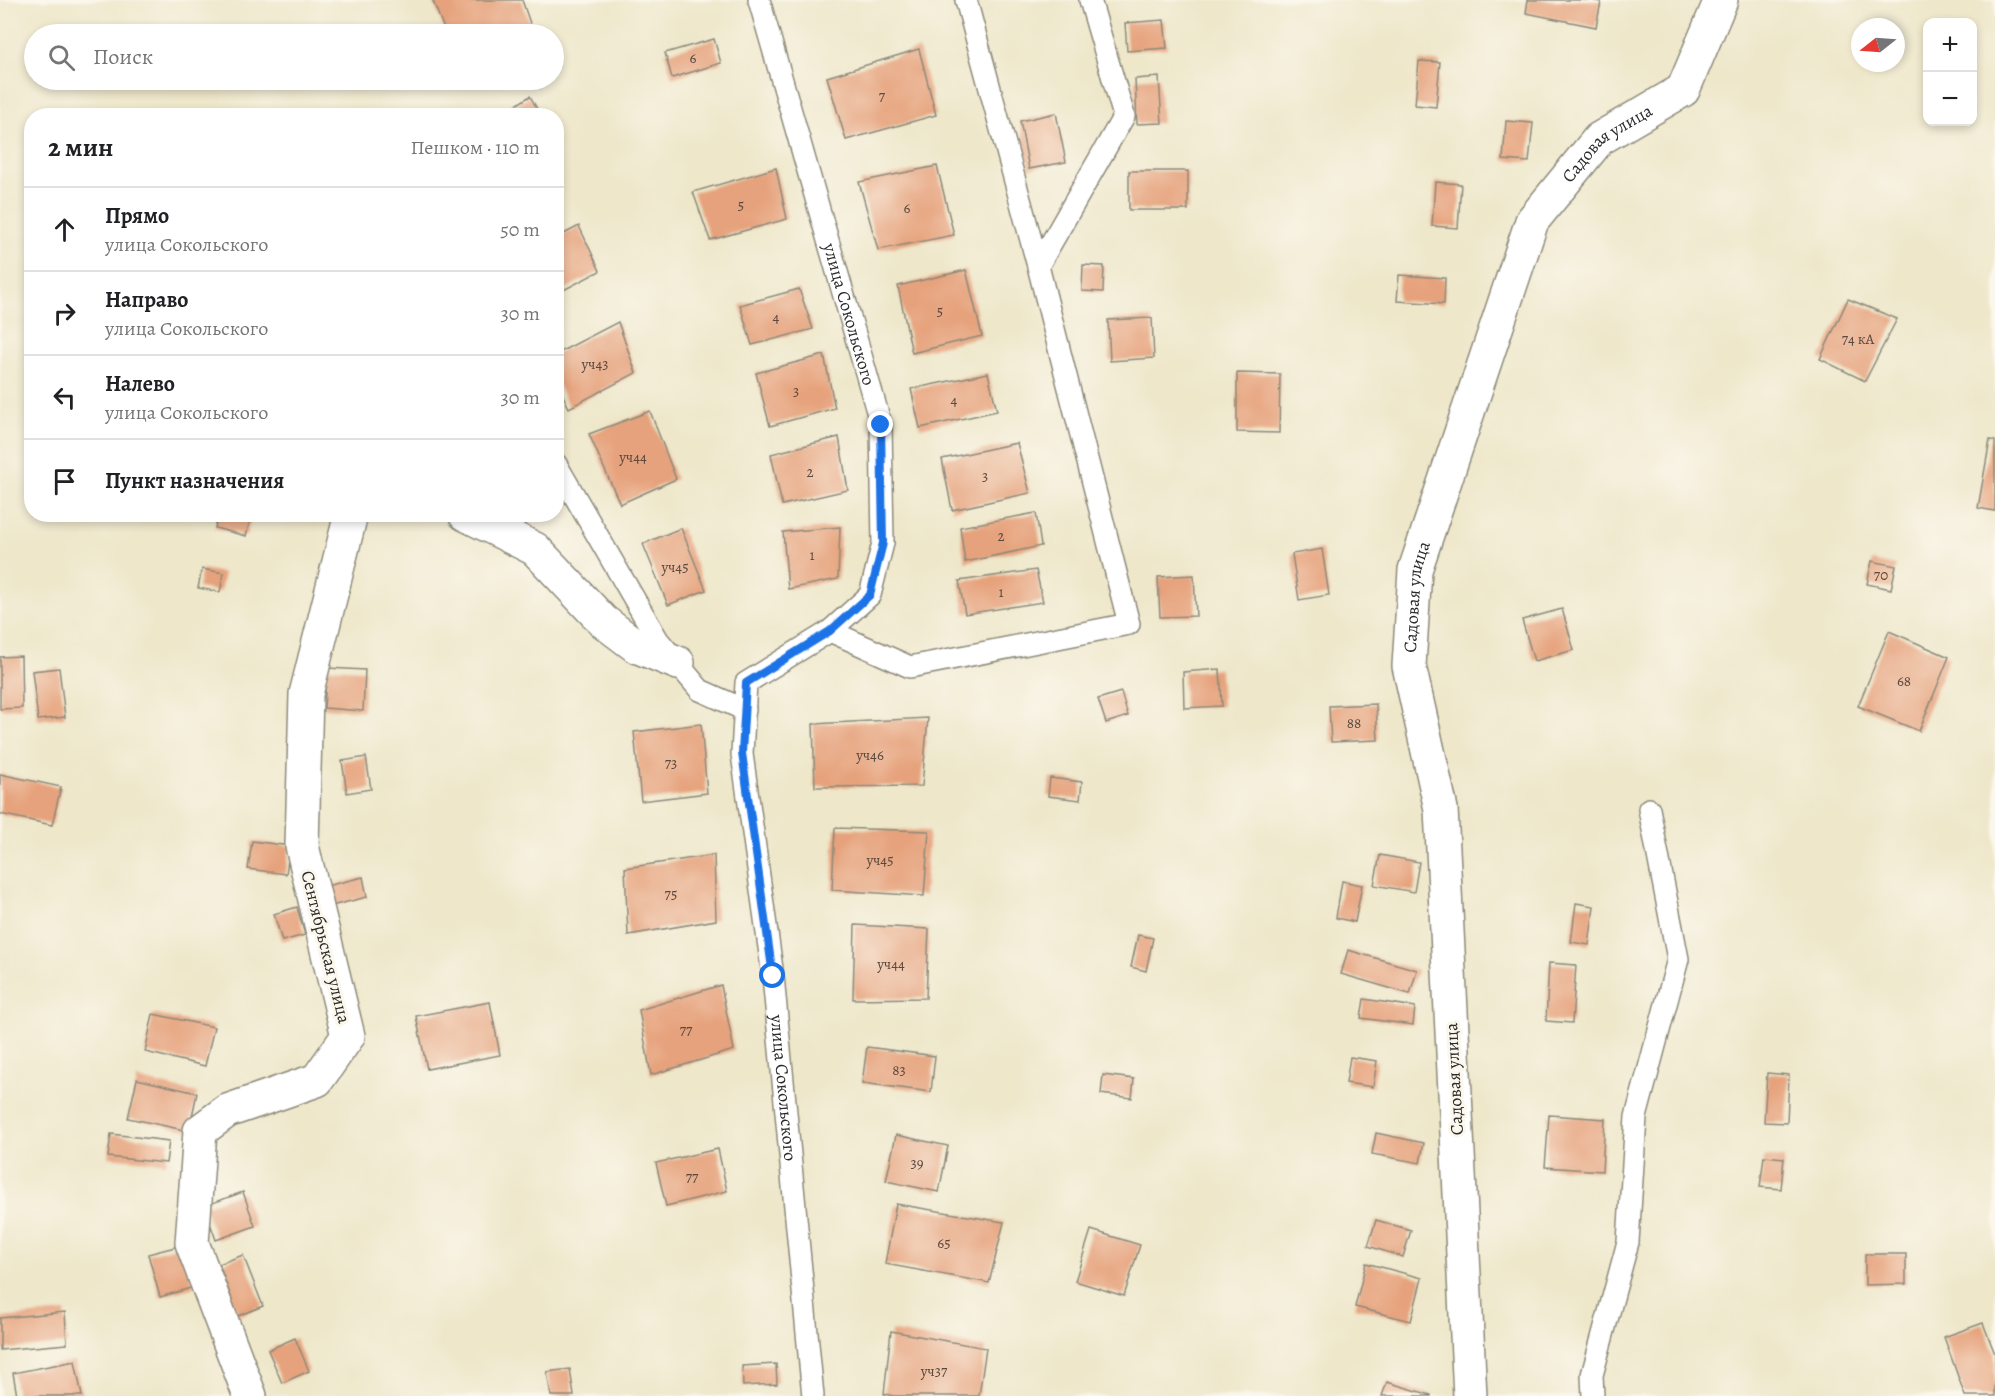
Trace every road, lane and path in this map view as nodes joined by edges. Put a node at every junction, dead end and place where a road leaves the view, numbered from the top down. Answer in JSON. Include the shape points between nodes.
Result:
{"nodes":[{"id":1,"x":759,"y":0,"type":"edge"},
{"id":2,"x":966,"y":0,"type":"edge"},
{"id":3,"x":1090,"y":0,"type":"edge"},
{"id":4,"x":1721,"y":0,"type":"edge"},
{"id":5,"x":1038,"y":266,"type":"junction"},
{"id":6,"x":564,"y":478,"type":"edge"},
{"id":7,"x":349,"y":522,"type":"edge"},
{"id":8,"x":481,"y":522,"type":"edge"},
{"id":9,"x":830,"y":631,"type":"junction"},
{"id":10,"x":678,"y":663,"type":"junction"},
{"id":11,"x":745,"y":710,"type":"junction"},
{"id":12,"x":1649,"y":808,"type":"dead end"},
{"id":13,"x":250,"y":1396,"type":"edge"},
{"id":14,"x":813,"y":1396,"type":"edge"},
{"id":15,"x":1470,"y":1396,"type":"edge"},
{"id":16,"x":1593,"y":1396,"type":"edge"}],
"edges":[{"from":1,"to":9,"type":"lane","name":"улица Сокольского","via":[[881,425],[881,554],[870,595]]},
{"from":2,"to":5,"type":"lane"},
{"from":3,"to":5,"type":"lane","via":[[1124,116]]},
{"from":4,"to":15,"type":"street","name":"Садовая улица","via":[[1683,90],[1599,139],[1532,221],[1415,570],[1409,666],[1441,809]]},
{"from":5,"to":9,"type":"lane","via":[[1129,624],[910,667]]},
{"from":6,"to":10,"type":"lane","via":[[658,640]]},
{"from":7,"to":13,"type":"street","name":"Сентябрьская улица","via":[[306,694],[302,846],[348,1036],[317,1080],[227,1111],[200,1131],[192,1243]]},
{"from":8,"to":10,"type":"street","via":[[535,549],[603,621],[636,646]]},
{"from":9,"to":11,"type":"lane","name":"улица Сокольского","via":[[746,683]]},
{"from":10,"to":11,"type":"lane","via":[[700,690]]},
{"from":11,"to":14,"type":"lane","name":"улица Сокольского","via":[[742,753],[773,976]]},
{"from":12,"to":16,"type":"lane","via":[[1678,959],[1636,1117],[1628,1242],[1592,1375]]}]}
